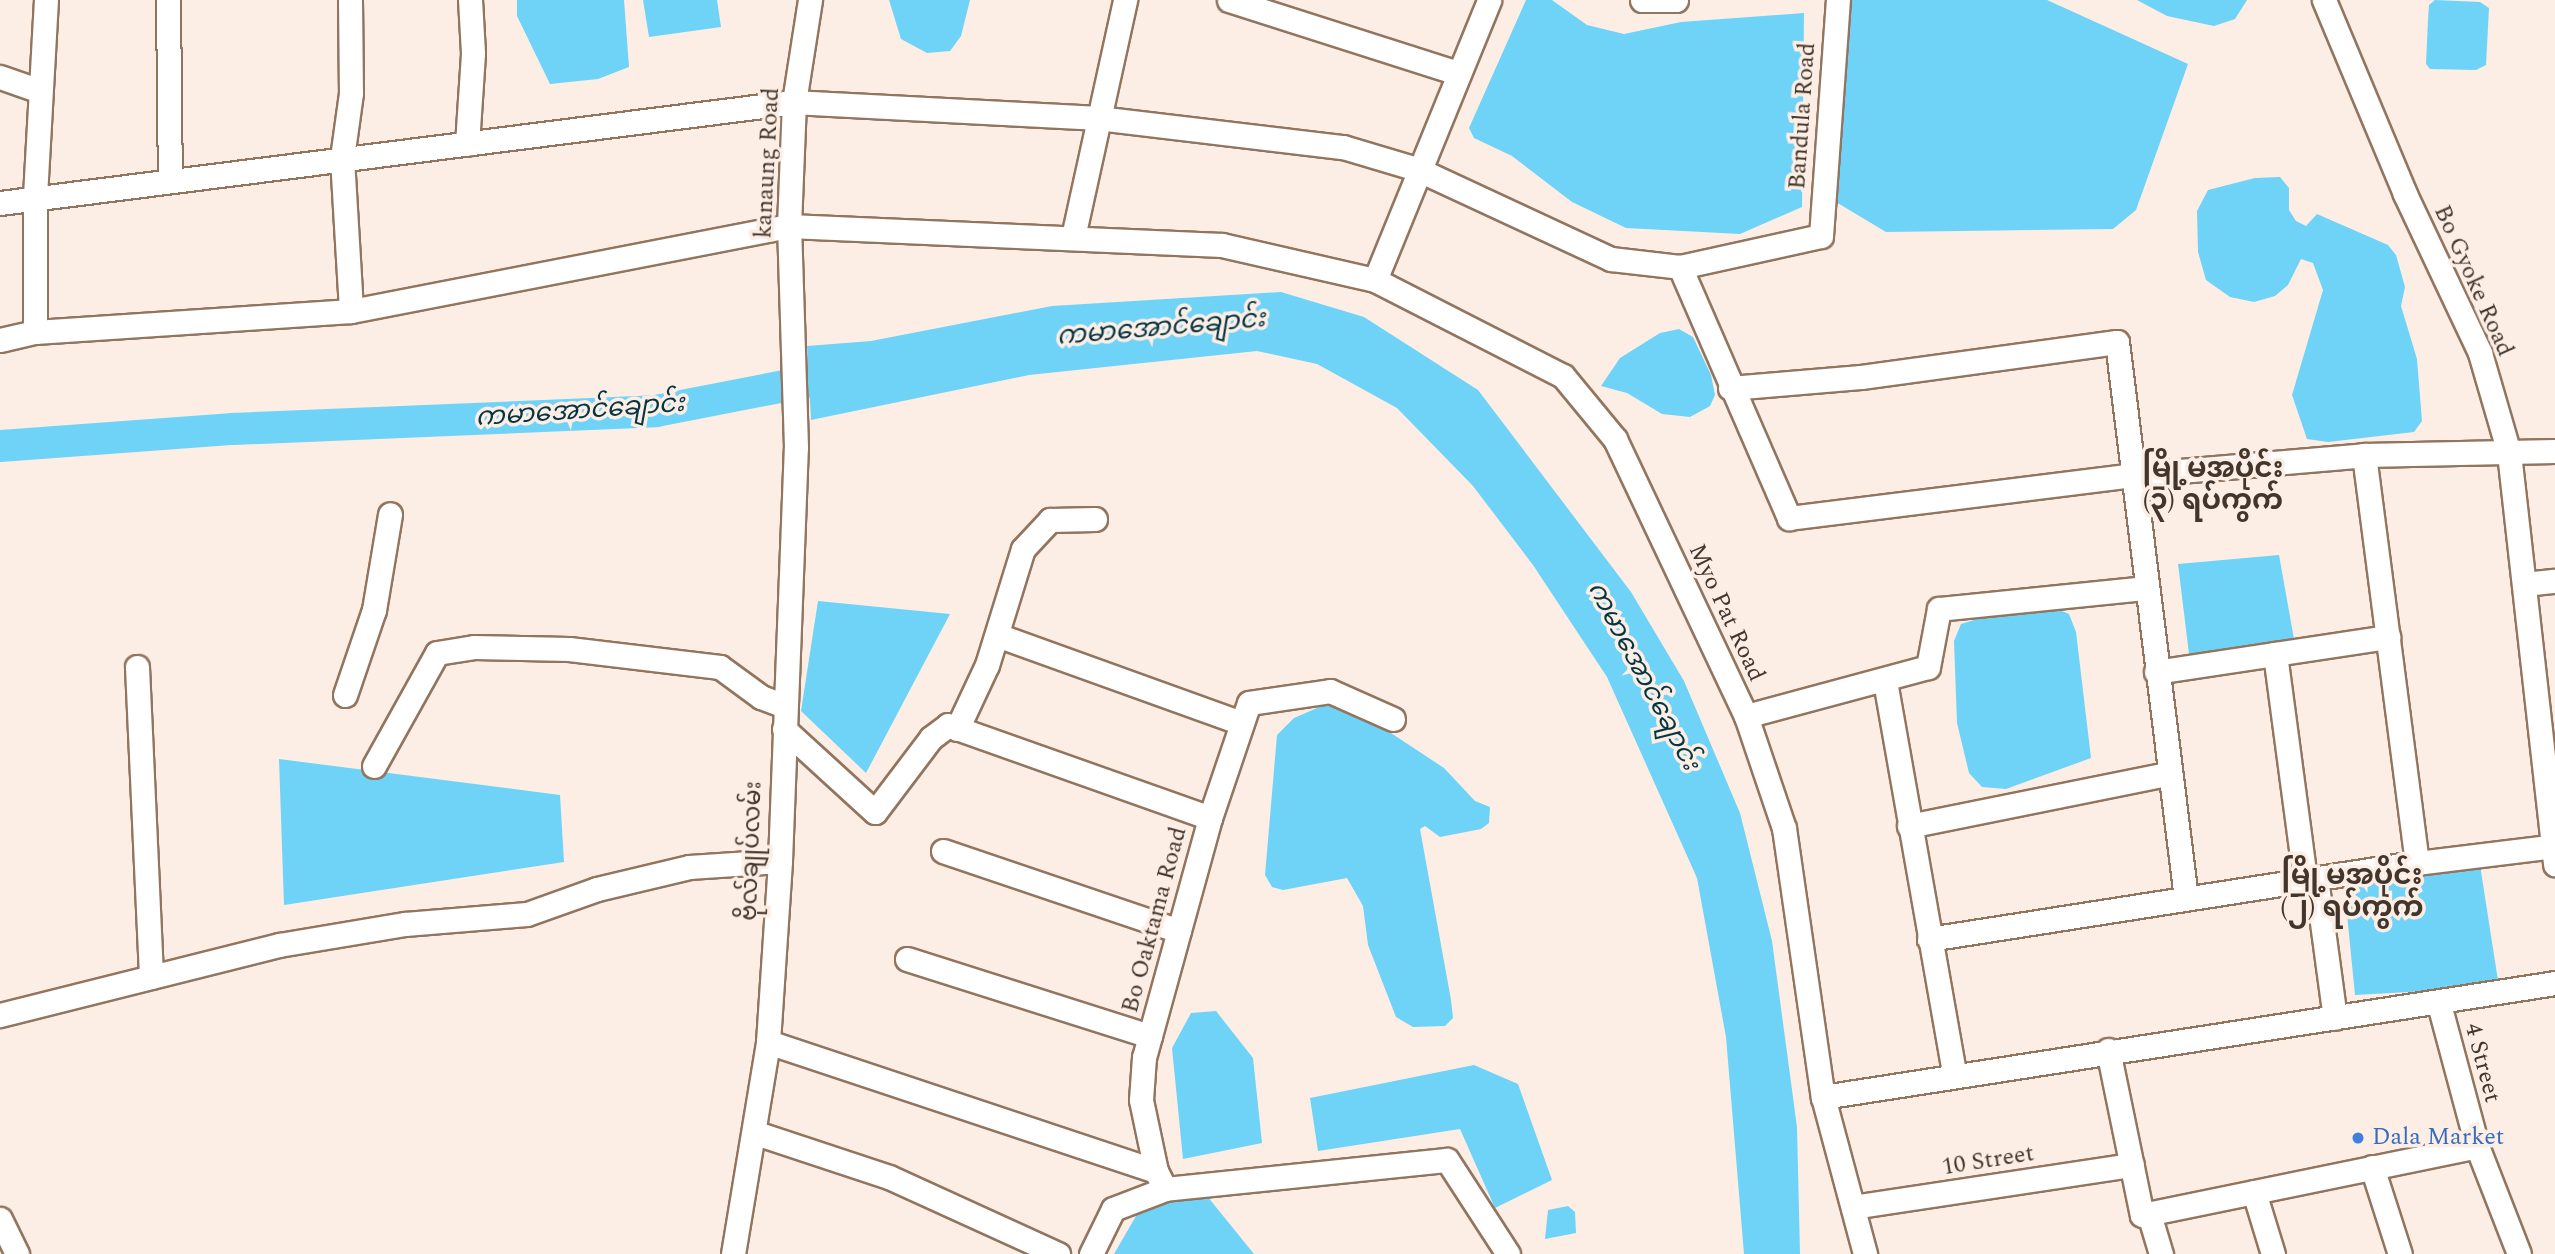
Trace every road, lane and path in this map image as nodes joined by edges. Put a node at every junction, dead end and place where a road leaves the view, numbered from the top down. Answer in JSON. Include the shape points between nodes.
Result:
{"nodes":[{"id":1,"x":46,"y":0,"type":"edge"},
{"id":2,"x":168,"y":0,"type":"edge"},
{"id":3,"x":350,"y":0,"type":"edge"},
{"id":4,"x":470,"y":0,"type":"edge"},
{"id":5,"x":810,"y":0,"type":"edge"},
{"id":6,"x":1125,"y":0,"type":"edge"},
{"id":7,"x":1229,"y":0,"type":"edge"},
{"id":8,"x":1489,"y":0,"type":"edge"},
{"id":9,"x":1642,"y":0,"type":"edge"},
{"id":10,"x":1676,"y":0,"type":"edge"},
{"id":11,"x":1838,"y":0,"type":"edge"},
{"id":12,"x":2324,"y":0,"type":"edge"},
{"id":13,"x":1284,"y":9,"type":"edge"},
{"id":14,"x":1458,"y":73,"type":"junction"},
{"id":15,"x":0,"y":77,"type":"edge"},
{"id":16,"x":40,"y":91,"type":"junction"},
{"id":17,"x":794,"y":102,"type":"junction"},
{"id":18,"x":1098,"y":118,"type":"junction"},
{"id":19,"x":467,"y":144,"type":"junction"},
{"id":20,"x":342,"y":158,"type":"junction"},
{"id":21,"x":1417,"y":169,"type":"junction"},
{"id":22,"x":170,"y":180,"type":"junction"},
{"id":23,"x":35,"y":196,"type":"junction"},
{"id":24,"x":0,"y":203,"type":"edge"},
{"id":25,"x":789,"y":226,"type":"junction"},
{"id":26,"x":1073,"y":237,"type":"junction"},
{"id":27,"x":1680,"y":267,"type":"junction"},
{"id":28,"x":1375,"y":280,"type":"junction"},
{"id":29,"x":351,"y":310,"type":"junction"},
{"id":30,"x":35,"y":332,"type":"junction"},
{"id":31,"x":0,"y":340,"type":"edge"},
{"id":32,"x":1730,"y":388,"type":"junction"},
{"id":33,"x":796,"y":447,"type":"joint"},
{"id":34,"x":2555,"y":451,"type":"edge"},
{"id":35,"x":2509,"y":453,"type":"junction"},
{"id":36,"x":2364,"y":455,"type":"junction"},
{"id":37,"x":2133,"y":475,"type":"junction"},
{"id":38,"x":390,"y":514,"type":"dead end"},
{"id":39,"x":1095,"y":519,"type":"dead end"},
{"id":40,"x":2555,"y":581,"type":"edge"},
{"id":41,"x":2525,"y":584,"type":"junction"},
{"id":42,"x":2146,"y":588,"type":"junction"},
{"id":43,"x":997,"y":635,"type":"junction"},
{"id":44,"x":2388,"y":637,"type":"junction"},
{"id":45,"x":2275,"y":654,"type":"junction"},
{"id":46,"x":137,"y":667,"type":"dead end"},
{"id":47,"x":2155,"y":672,"type":"junction"},
{"id":48,"x":1885,"y":681,"type":"junction"},
{"id":49,"x":345,"y":695,"type":"dead end"},
{"id":50,"x":785,"y":706,"type":"junction"},
{"id":51,"x":2547,"y":713,"type":"edge"},
{"id":52,"x":1746,"y":716,"type":"junction"},
{"id":53,"x":1393,"y":719,"type":"dead end"},
{"id":54,"x":1242,"y":723,"type":"junction"},
{"id":55,"x":784,"y":729,"type":"junction"},
{"id":56,"x":957,"y":729,"type":"junction"},
{"id":57,"x":374,"y":766,"type":"dead end"},
{"id":58,"x":2168,"y":774,"type":"junction"},
{"id":59,"x":1210,"y":818,"type":"junction"},
{"id":60,"x":1909,"y":826,"type":"junction"},
{"id":61,"x":943,"y":851,"type":"dead end"},
{"id":62,"x":2554,"y":852,"type":"edge"},
{"id":63,"x":780,"y":861,"type":"junction"},
{"id":64,"x":2417,"y":863,"type":"junction"},
{"id":65,"x":2311,"y":879,"type":"junction"},
{"id":66,"x":2186,"y":898,"type":"junction"},
{"id":67,"x":1179,"y":931,"type":"junction"},
{"id":68,"x":1928,"y":939,"type":"junction"},
{"id":69,"x":907,"y":958,"type":"dead end"},
{"id":70,"x":151,"y":977,"type":"junction"},
{"id":71,"x":2555,"y":983,"type":"edge"},
{"id":72,"x":2439,"y":1004,"type":"junction"},
{"id":73,"x":0,"y":1015,"type":"edge"},
{"id":74,"x":2335,"y":1018,"type":"junction"},
{"id":75,"x":1150,"y":1036,"type":"junction"},
{"id":76,"x":768,"y":1042,"type":"junction"},
{"id":77,"x":2108,"y":1049,"type":"junction"},
{"id":78,"x":1954,"y":1074,"type":"junction"},
{"id":79,"x":1823,"y":1097,"type":"junction"},
{"id":80,"x":756,"y":1133,"type":"junction"},
{"id":81,"x":2477,"y":1146,"type":"junction"},
{"id":82,"x":2132,"y":1166,"type":"junction"},
{"id":83,"x":2372,"y":1167,"type":"junction"},
{"id":84,"x":1161,"y":1180,"type":"junction"},
{"id":85,"x":2254,"y":1192,"type":"junction"},
{"id":86,"x":1853,"y":1208,"type":"junction"},
{"id":87,"x":2149,"y":1213,"type":"junction"},
{"id":88,"x":0,"y":1219,"type":"edge"},
{"id":89,"x":17,"y":1254,"type":"edge"},
{"id":90,"x":733,"y":1254,"type":"edge"},
{"id":91,"x":1058,"y":1254,"type":"edge"},
{"id":92,"x":1091,"y":1254,"type":"edge"},
{"id":93,"x":1508,"y":1254,"type":"edge"},
{"id":94,"x":1865,"y":1254,"type":"edge"},
{"id":95,"x":2161,"y":1254,"type":"edge"},
{"id":96,"x":2273,"y":1254,"type":"edge"},
{"id":97,"x":2400,"y":1254,"type":"edge"},
{"id":98,"x":2519,"y":1254,"type":"edge"}],
"edges":[{"from":1,"to":16,"type":"street"},
{"from":2,"to":22,"type":"street"},
{"from":3,"to":20,"type":"street","via":[[351,93]]},
{"from":4,"to":19,"type":"street","via":[[473,53]]},
{"from":5,"to":17,"type":"street","name":"kanaung Road"},
{"from":6,"to":18,"type":"street"},
{"from":7,"to":13,"type":"street"},
{"from":8,"to":14,"type":"street"},
{"from":9,"to":10,"type":"street"},
{"from":11,"to":27,"type":"street","name":"Bandula Road","via":[[1821,236]]},
{"from":12,"to":35,"type":"street","name":"Bo Gyoke Road","via":[[2405,194],[2480,353]]},
{"from":13,"to":14,"type":"street"},
{"from":14,"to":21,"type":"street"},
{"from":15,"to":16,"type":"street"},
{"from":16,"to":23,"type":"street"},
{"from":17,"to":18,"type":"street"},
{"from":17,"to":19,"type":"street"},
{"from":17,"to":25,"type":"street","name":"kanaung Road"},
{"from":18,"to":21,"type":"street","via":[[1343,147]]},
{"from":18,"to":26,"type":"street"},
{"from":19,"to":20,"type":"street"},
{"from":20,"to":22,"type":"street"},
{"from":20,"to":29,"type":"street"},
{"from":21,"to":27,"type":"street","via":[[1611,259]]},
{"from":21,"to":28,"type":"street"},
{"from":22,"to":23,"type":"street"},
{"from":23,"to":24,"type":"street"},
{"from":23,"to":30,"type":"street"},
{"from":25,"to":26,"type":"street","name":"Myo Pat Road"},
{"from":25,"to":29,"type":"street","name":"Myo Pat Road"},
{"from":25,"to":33,"type":"street","name":"kanaung Road"},
{"from":26,"to":28,"type":"street","name":"Myo Pat Road","via":[[1222,245]]},
{"from":27,"to":32,"type":"street"},
{"from":28,"to":52,"type":"street","name":"Myo Pat Road","via":[[1563,376],[1615,439]]},
{"from":29,"to":30,"type":"street","name":"Myo Pat Road"},
{"from":30,"to":31,"type":"street","name":"Myo Pat Road"},
{"from":32,"to":37,"type":"street","via":[[1789,518]]},
{"from":32,"to":37,"type":"street","via":[[1861,377],[2117,342]]},
{"from":33,"to":50,"type":"street","name":"ဗိုလ်ချုပ်လမ်း"},
{"from":34,"to":35,"type":"street"},
{"from":35,"to":36,"type":"street"},
{"from":35,"to":41,"type":"street","name":"Bo Gyoke Road"},
{"from":36,"to":37,"type":"street"},
{"from":36,"to":44,"type":"street"},
{"from":37,"to":42,"type":"street"},
{"from":38,"to":49,"type":"street","via":[[373,610]]},
{"from":39,"to":43,"type":"street","via":[[1050,520],[1031,539],[1017,563]]},
{"from":40,"to":41,"type":"street"},
{"from":41,"to":51,"type":"street","name":"Bo Gyoke Road"},
{"from":42,"to":47,"type":"street"},
{"from":42,"to":48,"type":"street","via":[[1939,609],[1928,667]]},
{"from":43,"to":54,"type":"street"},
{"from":43,"to":56,"type":"street"},
{"from":44,"to":45,"type":"street"},
{"from":44,"to":64,"type":"street"},
{"from":45,"to":47,"type":"street"},
{"from":45,"to":65,"type":"street"},
{"from":46,"to":70,"type":"street"},
{"from":47,"to":58,"type":"street"},
{"from":48,"to":52,"type":"street"},
{"from":48,"to":60,"type":"street"},
{"from":50,"to":55,"type":"street","name":"ဗိုလ်ချုပ်လမ်း"},
{"from":50,"to":57,"type":"street","via":[[761,697],[720,667],[569,649],[461,649],[437,653]]},
{"from":51,"to":62,"type":"street","name":"Bo Gyoke Road"},
{"from":52,"to":79,"type":"street","name":"Myo Pat Road","via":[[1784,828]]},
{"from":53,"to":54,"type":"street","via":[[1330,691],[1249,703]]},
{"from":54,"to":59,"type":"street"},
{"from":55,"to":56,"type":"street","via":[[875,812],[931,738],[948,725]]},
{"from":55,"to":63,"type":"street","name":"ဗိုလ်ချုပ်လမ်း"},
{"from":56,"to":59,"type":"street","name":"Bo Oaktama Road"},
{"from":58,"to":60,"type":"street"},
{"from":58,"to":66,"type":"street"},
{"from":59,"to":67,"type":"street","name":"Bo Oaktama Road"},
{"from":60,"to":68,"type":"street"},
{"from":61,"to":67,"type":"street"},
{"from":62,"to":64,"type":"street"},
{"from":63,"to":70,"type":"street","via":[[688,867],[597,889],[527,914],[332,935]]},
{"from":63,"to":76,"type":"street","name":"ဗိုလ်ချုပ်လမ်း"},
{"from":64,"to":65,"type":"street"},
{"from":65,"to":66,"type":"street"},
{"from":65,"to":74,"type":"street"},
{"from":66,"to":68,"type":"street"},
{"from":67,"to":75,"type":"street","name":"Bo Oaktama Road"},
{"from":68,"to":78,"type":"street"},
{"from":69,"to":75,"type":"street"},
{"from":70,"to":73,"type":"street"},
{"from":71,"to":72,"type":"street"},
{"from":72,"to":74,"type":"street"},
{"from":72,"to":81,"type":"street","name":"4 Street"},
{"from":74,"to":77,"type":"street"},
{"from":75,"to":84,"type":"street","name":"Bo Oaktama Road","via":[[1141,1100]]},
{"from":76,"to":80,"type":"street","name":"ဗိုလ်ချုပ်လမ်း"},
{"from":76,"to":84,"type":"street"},
{"from":77,"to":78,"type":"street"},
{"from":77,"to":82,"type":"street"},
{"from":78,"to":79,"type":"street"},
{"from":79,"to":86,"type":"street","name":"Myo Pat Road"},
{"from":80,"to":90,"type":"street","name":"ဗိုလ်ချုပ်လမ်း"},
{"from":80,"to":91,"type":"street","via":[[889,1177]]},
{"from":81,"to":83,"type":"street"},
{"from":81,"to":98,"type":"street","name":"4 Street"},
{"from":82,"to":86,"type":"street","name":"10 Street"},
{"from":82,"to":87,"type":"street","via":[[2142,1215]]},
{"from":83,"to":85,"type":"street"},
{"from":83,"to":97,"type":"street"},
{"from":84,"to":92,"type":"street","via":[[1112,1209]]},
{"from":84,"to":93,"type":"street","via":[[1290,1179],[1447,1160]]},
{"from":85,"to":87,"type":"street"},
{"from":85,"to":96,"type":"street"},
{"from":86,"to":94,"type":"street","name":"Myo Pat Road"},
{"from":87,"to":95,"type":"street"},
{"from":88,"to":89,"type":"street"}]}
